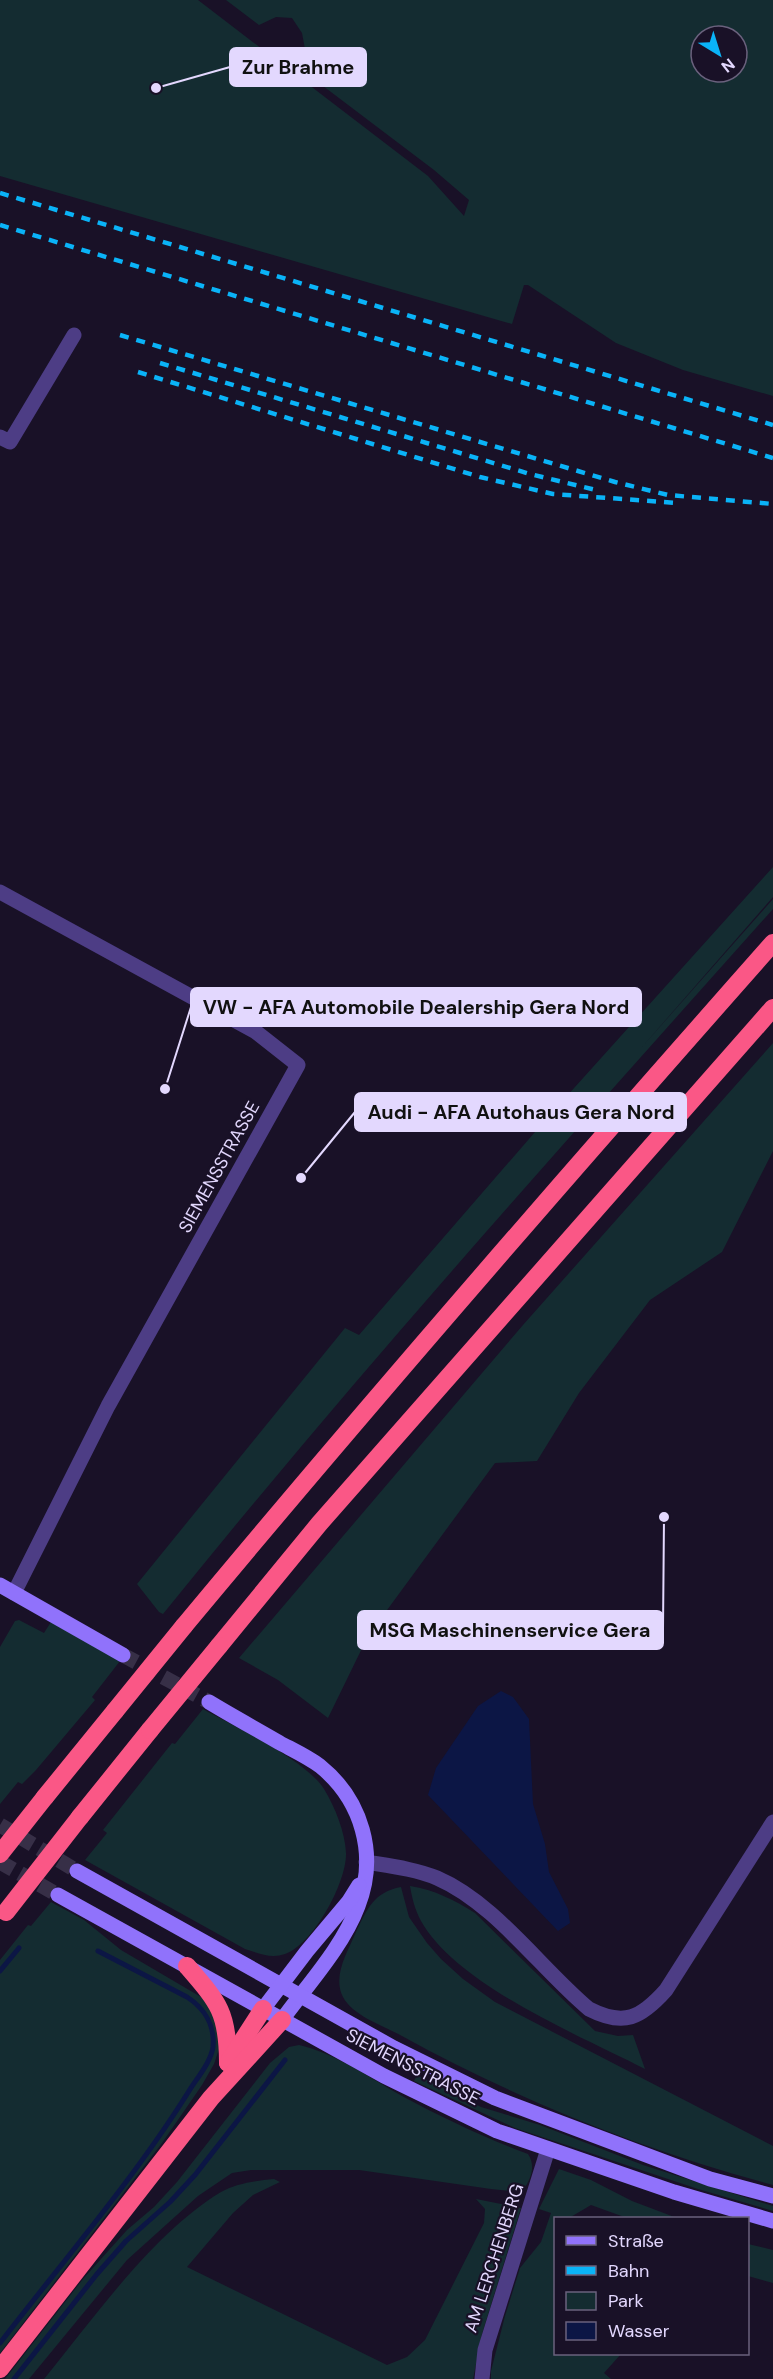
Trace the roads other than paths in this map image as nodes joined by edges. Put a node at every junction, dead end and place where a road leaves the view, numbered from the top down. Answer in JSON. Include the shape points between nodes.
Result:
{"nodes":[{"id":1,"x":74,"y":335,"type":"dead end"},
{"id":2,"x":0,"y":436,"type":"edge"},
{"id":3,"x":0,"y":892,"type":"edge"},
{"id":4,"x":773,"y":943,"type":"edge"},
{"id":5,"x":773,"y":1008,"type":"edge"},
{"id":6,"x":0,"y":1586,"type":"edge"},
{"id":7,"x":14,"y":1593,"type":"junction"},
{"id":8,"x":123,"y":1655,"type":"tunnel mouth"},
{"id":9,"x":209,"y":1702,"type":"tunnel mouth"},
{"id":10,"x":773,"y":1822,"type":"edge"},
{"id":11,"x":0,"y":1854,"type":"edge"},
{"id":12,"x":366,"y":1862,"type":"junction"},
{"id":13,"x":77,"y":1871,"type":"tunnel mouth"},
{"id":14,"x":58,"y":1895,"type":"tunnel mouth"},
{"id":15,"x":3,"y":1915,"type":"edge"},
{"id":16,"x":187,"y":1966,"type":"junction"},
{"id":17,"x":281,"y":1984,"type":"junction"},
{"id":18,"x":300,"y":1996,"type":"junction"},
{"id":19,"x":263,"y":2009,"type":"junction"},
{"id":20,"x":282,"y":2020,"type":"junction"},
{"id":21,"x":228,"y":2063,"type":"junction"},
{"id":22,"x":211,"y":2098,"type":"junction"},
{"id":23,"x":548,"y":2149,"type":"junction"},
{"id":24,"x":773,"y":2196,"type":"edge"},
{"id":25,"x":773,"y":2221,"type":"edge"},
{"id":26,"x":0,"y":2369,"type":"edge"},
{"id":27,"x":482,"y":2379,"type":"edge"}],
"edges":[{"from":1,"to":2,"type":"street","via":[[10,442]]},
{"from":3,"to":7,"type":"street","name":"SIEMENSSTRASSE","via":[[256,1032],[298,1065],[108,1406]]},
{"from":4,"to":11,"type":"highway","bridge":true,"via":[[291,1497]]},
{"from":5,"to":15,"type":"highway","bridge":true,"via":[[319,1524]]},
{"from":6,"to":7,"type":"main road"},
{"from":7,"to":8,"type":"main road"},
{"from":9,"to":12,"type":"main road","via":[[311,1761],[332,1779],[354,1805],[366,1842]]},
{"from":10,"to":12,"type":"street","via":[[666,1990],[643,2011],[616,2020],[589,2009],[462,1891],[408,1869]]},
{"from":12,"to":17,"type":"main road","via":[[349,1901]]},
{"from":12,"to":18,"type":"main road","via":[[364,1884],[350,1923]]},
{"from":13,"to":17,"type":"main road","name":"SIEMENSSTRASSE"},
{"from":14,"to":16,"type":"main road","name":"SIEMENSSTRASSE"},
{"from":16,"to":19,"type":"main road","name":"SIEMENSSTRASSE"},
{"from":16,"to":21,"type":"highway","via":[[223,2015]]},
{"from":17,"to":18,"type":"main road","name":"SIEMENSSTRASSE"},
{"from":17,"to":19,"type":"main road"},
{"from":18,"to":20,"type":"main road"},
{"from":18,"to":24,"type":"main road","name":"SIEMENSSTRASSE","via":[[495,2098],[710,2179]]},
{"from":19,"to":20,"type":"main road","name":"SIEMENSSTRASSE"},
{"from":19,"to":21,"type":"highway"},
{"from":20,"to":22,"type":"highway"},
{"from":20,"to":23,"type":"main road","name":"SIEMENSSTRASSE","via":[[418,2094],[497,2131]]},
{"from":21,"to":22,"type":"highway"},
{"from":22,"to":26,"type":"highway"},
{"from":23,"to":25,"type":"main road","name":"SIEMENSSTRASSE"},
{"from":23,"to":27,"type":"street","name":"AM LERCHENBERG","via":[[485,2350]]}]}
